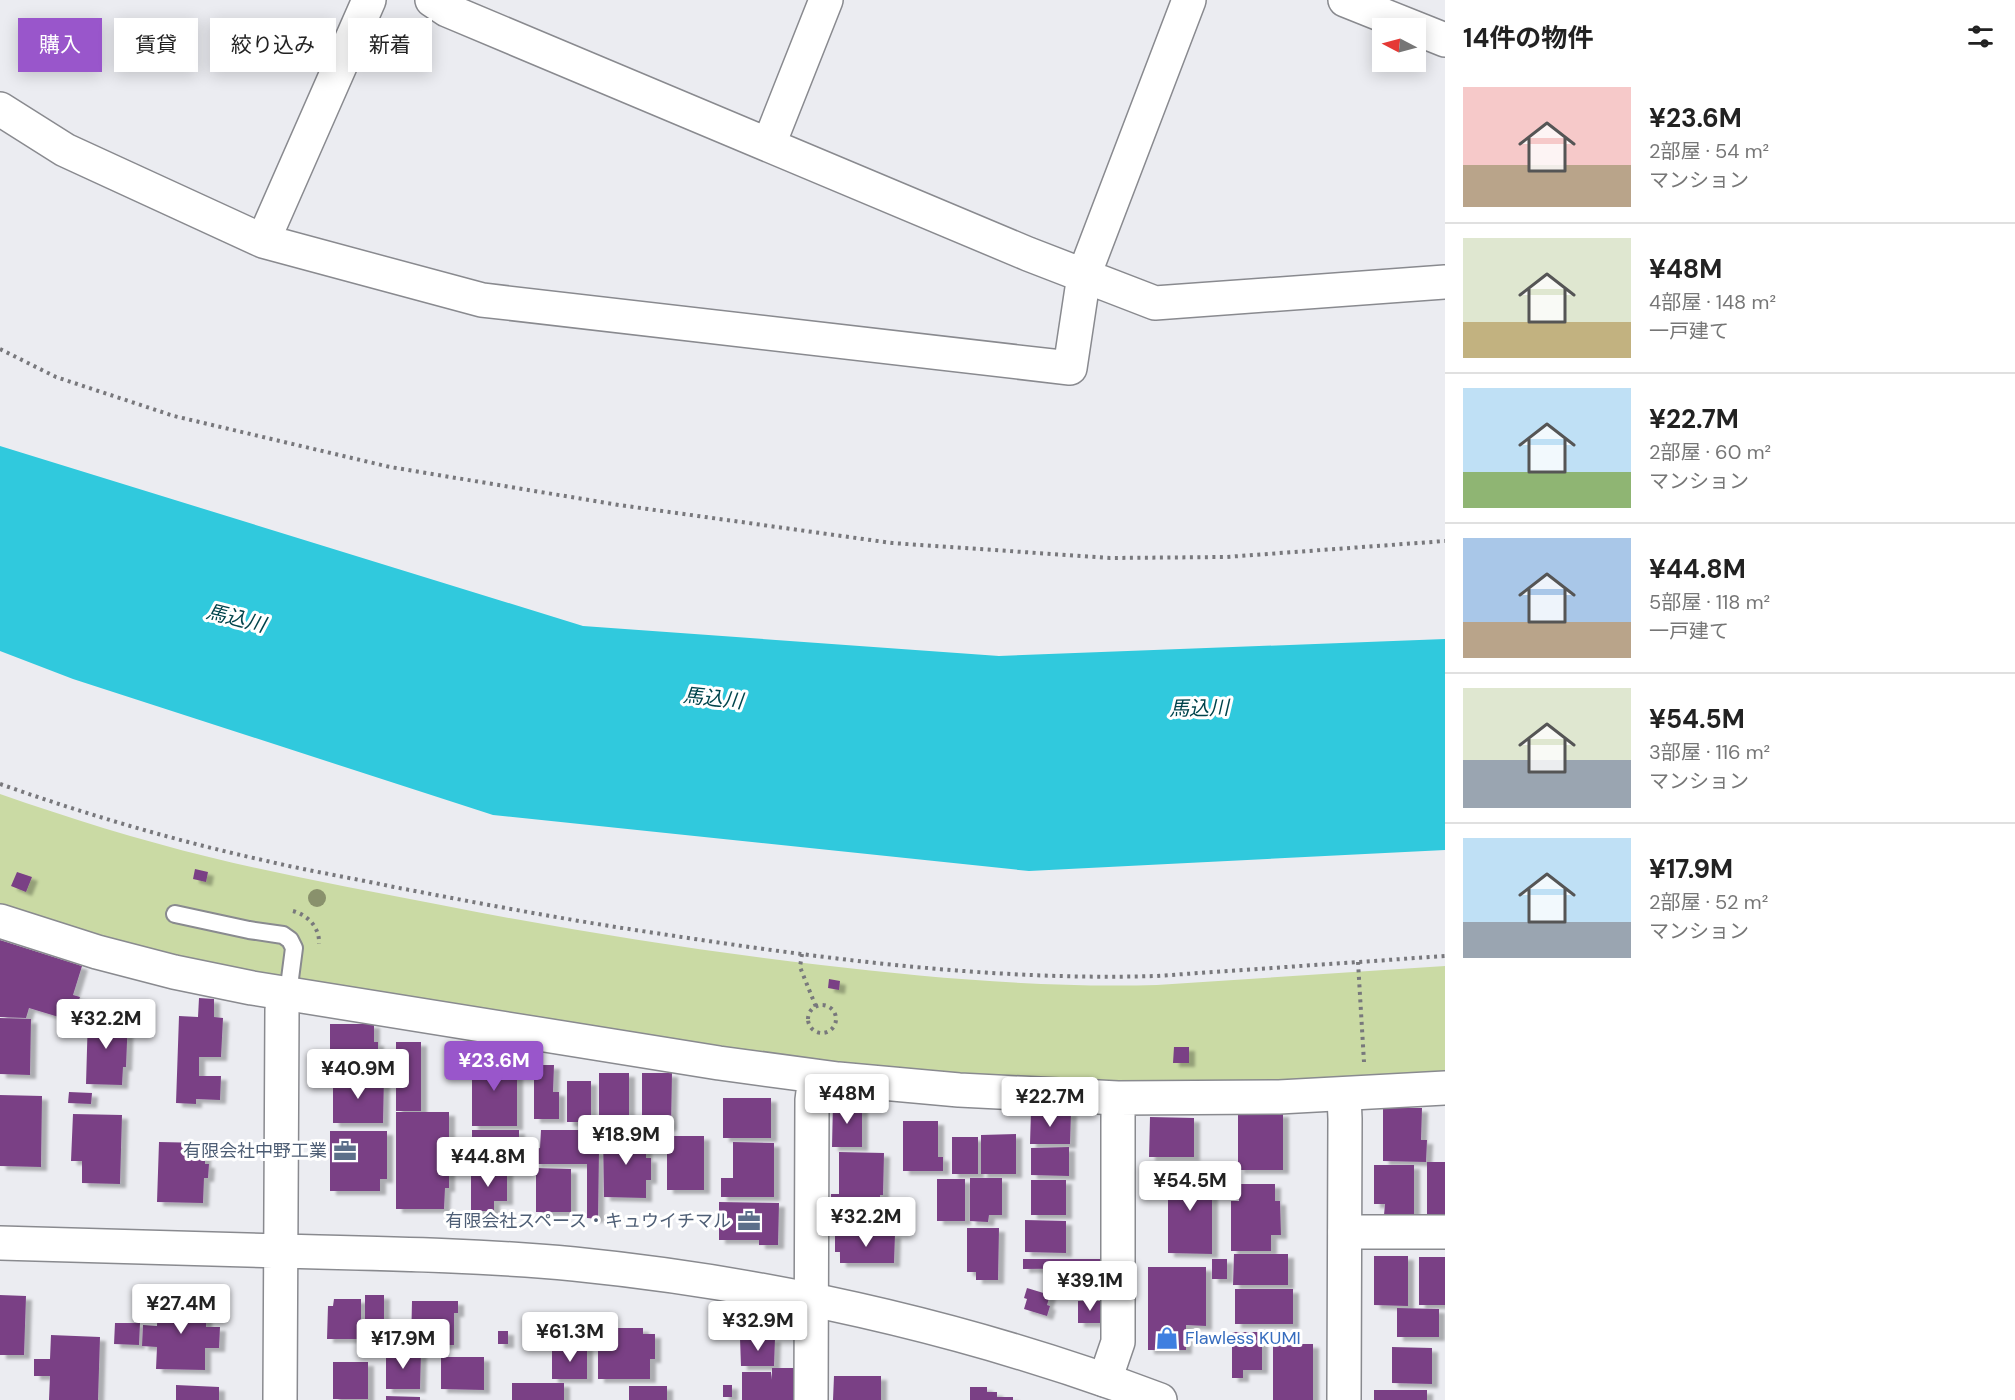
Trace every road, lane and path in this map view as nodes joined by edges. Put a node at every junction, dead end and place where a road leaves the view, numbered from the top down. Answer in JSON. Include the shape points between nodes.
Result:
{"nodes":[{"id":1,"x":369,"y":0,"type":"edge"},
{"id":2,"x":432,"y":0,"type":"edge"},
{"id":3,"x":826,"y":0,"type":"edge"},
{"id":4,"x":1189,"y":0,"type":"edge"},
{"id":5,"x":1345,"y":0,"type":"edge"},
{"id":6,"x":1445,"y":39,"type":"edge"},
{"id":7,"x":0,"y":109,"type":"edge"},
{"id":8,"x":769,"y":144,"type":"junction"},
{"id":9,"x":263,"y":241,"type":"junction"},
{"id":10,"x":1084,"y":275,"type":"junction"},
{"id":11,"x":1445,"y":282,"type":"edge"},
{"id":12,"x":0,"y":349,"type":"edge"},
{"id":13,"x":1445,"y":541,"type":"edge"},
{"id":14,"x":0,"y":784,"type":"edge"},
{"id":15,"x":175,"y":914,"type":"dead end"},
{"id":16,"x":0,"y":921,"type":"edge"},
{"id":17,"x":802,"y":954,"type":"junction"},
{"id":18,"x":1445,"y":956,"type":"edge"},
{"id":19,"x":1358,"y":962,"type":"junction"},
{"id":20,"x":286,"y":994,"type":"junction"},
{"id":21,"x":816,"y":1007,"type":"junction"},
{"id":22,"x":1364,"y":1063,"type":"dead end"},
{"id":23,"x":815,"y":1076,"type":"junction"},
{"id":24,"x":1445,"y":1089,"type":"edge"},
{"id":25,"x":1344,"y":1095,"type":"junction"},
{"id":26,"x":1118,"y":1098,"type":"junction"},
{"id":27,"x":1345,"y":1232,"type":"junction"},
{"id":28,"x":1445,"y":1232,"type":"edge"},
{"id":29,"x":0,"y":1243,"type":"edge"},
{"id":30,"x":281,"y":1251,"type":"junction"},
{"id":31,"x":812,"y":1300,"type":"junction"},
{"id":32,"x":1105,"y":1380,"type":"junction"},
{"id":33,"x":280,"y":1400,"type":"edge"},
{"id":34,"x":811,"y":1400,"type":"edge"},
{"id":35,"x":1160,"y":1400,"type":"edge"},
{"id":36,"x":1344,"y":1400,"type":"edge"}],
"edges":[{"from":1,"to":9,"type":"street"},
{"from":2,"to":8,"type":"street","via":[[447,10]]},
{"from":3,"to":8,"type":"street"},
{"from":4,"to":10,"type":"street"},
{"from":5,"to":6,"type":"street"},
{"from":7,"to":9,"type":"street","via":[[65,150]]},
{"from":8,"to":10,"type":"street"},
{"from":9,"to":10,"type":"street","via":[[482,300],[1070,368]]},
{"from":10,"to":11,"type":"street","via":[[1155,303]]},
{"from":12,"to":13,"type":"path","via":[[56,378],[174,416],[390,467],[619,505],[892,543],[1110,558],[1226,557]]},
{"from":14,"to":17,"type":"path","via":[[131,826],[269,862],[561,918]]},
{"from":15,"to":20,"type":"lane","via":[[283,935],[290,940],[294,948]]},
{"from":16,"to":20,"type":"street","via":[[135,962]]},
{"from":17,"to":19,"type":"path","via":[[938,968],[1098,977]]},
{"from":17,"to":21,"type":"path","via":[[800,967]]},
{"from":18,"to":19,"type":"path"},
{"from":19,"to":22,"type":"path"},
{"from":20,"to":23,"type":"street"},
{"from":20,"to":30,"type":"street","via":[[282,1010]]},
{"from":21,"to":21,"type":"path","via":[[830,1008],[834,1014],[836,1021],[827,1032],[813,1031],[809,1025],[808,1018]]},
{"from":23,"to":26,"type":"street","via":[[959,1090]]},
{"from":23,"to":31,"type":"street"},
{"from":24,"to":25,"type":"street"},
{"from":25,"to":26,"type":"street"},
{"from":25,"to":27,"type":"street"},
{"from":26,"to":32,"type":"street","via":[[1118,1342]]},
{"from":27,"to":28,"type":"street"},
{"from":27,"to":36,"type":"street"},
{"from":29,"to":30,"type":"street"},
{"from":30,"to":31,"type":"street","via":[[571,1264],[706,1281]]},
{"from":30,"to":33,"type":"street"},
{"from":31,"to":32,"type":"street","via":[[974,1339]]},
{"from":31,"to":34,"type":"street"},
{"from":32,"to":35,"type":"street"}]}
